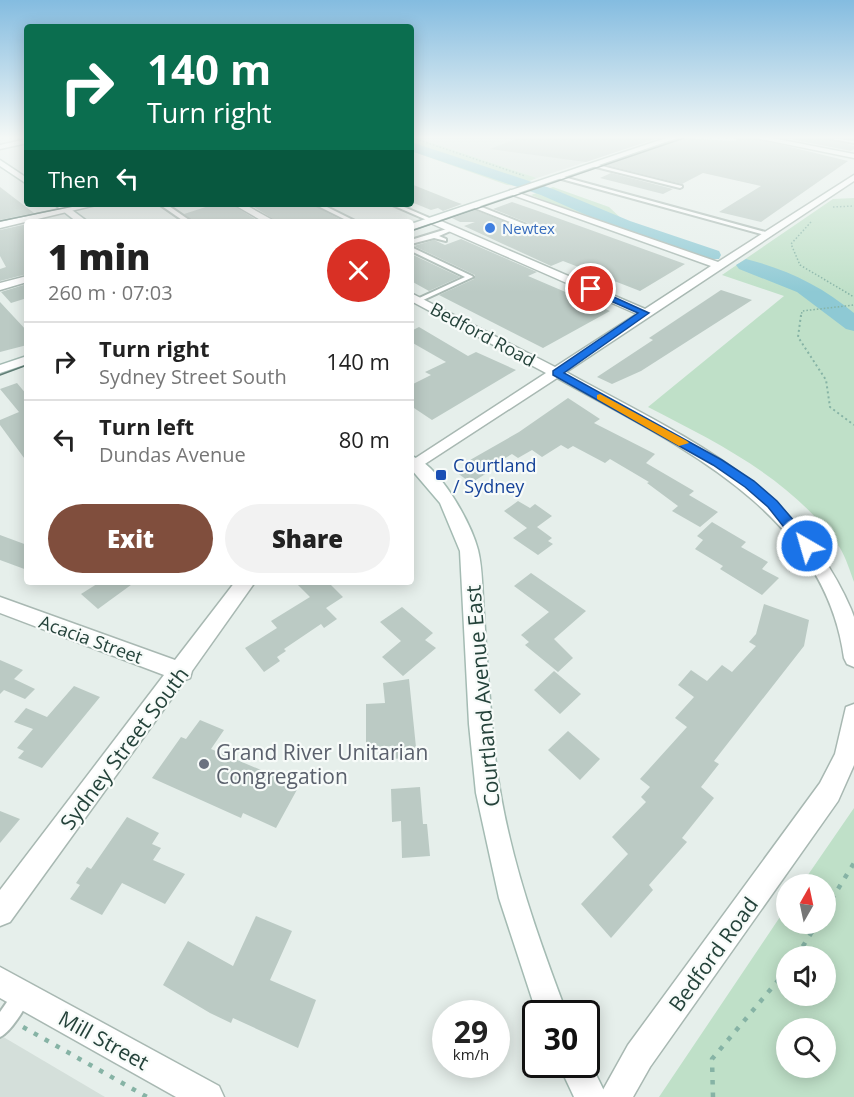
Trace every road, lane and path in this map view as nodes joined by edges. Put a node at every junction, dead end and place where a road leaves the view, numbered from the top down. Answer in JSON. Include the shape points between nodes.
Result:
{"nodes":[{"id":1,"x":523,"y":189,"type":"edge"},
{"id":2,"x":604,"y":189,"type":"edge"},
{"id":3,"x":835,"y":189,"type":"edge"},
{"id":4,"x":518,"y":191,"type":"junction"},
{"id":5,"x":474,"y":206,"type":"junction"},
{"id":6,"x":854,"y":206,"type":"edge"},
{"id":7,"x":62,"y":207,"type":"edge"},
{"id":8,"x":82,"y":207,"type":"edge"},
{"id":9,"x":166,"y":207,"type":"edge"},
{"id":10,"x":243,"y":207,"type":"edge"},
{"id":11,"x":322,"y":207,"type":"edge"},
{"id":12,"x":400,"y":207,"type":"edge"},
{"id":13,"x":67,"y":210,"type":"junction"},
{"id":14,"x":826,"y":210,"type":"dead end"},
{"id":15,"x":27,"y":219,"type":"edge"},
{"id":16,"x":79,"y":219,"type":"edge"},
{"id":17,"x":184,"y":219,"type":"edge"},
{"id":18,"x":265,"y":219,"type":"edge"},
{"id":19,"x":348,"y":219,"type":"edge"},
{"id":20,"x":24,"y":220,"type":"edge"},
{"id":21,"x":431,"y":220,"type":"junction"},
{"id":22,"x":811,"y":221,"type":"dead end"},
{"id":23,"x":0,"y":225,"type":"edge"},
{"id":24,"x":414,"y":226,"type":"edge"},
{"id":25,"x":452,"y":229,"type":"junction"},
{"id":26,"x":535,"y":230,"type":"dead end"},
{"id":27,"x":767,"y":234,"type":"junction"},
{"id":28,"x":434,"y":236,"type":"junction"},
{"id":29,"x":444,"y":240,"type":"dead end"},
{"id":30,"x":414,"y":241,"type":"edge"},
{"id":31,"x":414,"y":250,"type":"edge"},
{"id":32,"x":718,"y":265,"type":"junction"},
{"id":33,"x":24,"y":280,"type":"edge"},
{"id":34,"x":0,"y":287,"type":"edge"},
{"id":35,"x":854,"y":297,"type":"edge"},
{"id":36,"x":415,"y":298,"type":"edge"},
{"id":37,"x":854,"y":305,"type":"edge"},
{"id":38,"x":645,"y":313,"type":"junction"},
{"id":39,"x":24,"y":361,"type":"edge"},
{"id":40,"x":0,"y":369,"type":"edge"},
{"id":41,"x":556,"y":373,"type":"junction"},
{"id":42,"x":854,"y":425,"type":"edge"},
{"id":43,"x":414,"y":463,"type":"edge"},
{"id":44,"x":414,"y":465,"type":"edge"},
{"id":45,"x":244,"y":585,"type":"edge"},
{"id":46,"x":0,"y":605,"type":"edge"},
{"id":47,"x":854,"y":658,"type":"edge"},
{"id":48,"x":182,"y":672,"type":"junction"},
{"id":49,"x":854,"y":714,"type":"edge"},
{"id":50,"x":854,"y":863,"type":"edge"},
{"id":51,"x":836,"y":892,"type":"edge"},
{"id":52,"x":0,"y":912,"type":"edge"},
{"id":53,"x":776,"y":983,"type":"edge"},
{"id":54,"x":547,"y":1000,"type":"edge"},
{"id":55,"x":7,"y":1006,"type":"edge"},
{"id":56,"x":582,"y":1078,"type":"edge"},
{"id":57,"x":147,"y":1097,"type":"edge"},
{"id":58,"x":208,"y":1097,"type":"edge"},
{"id":59,"x":591,"y":1097,"type":"edge"},
{"id":60,"x":615,"y":1097,"type":"edge"},
{"id":61,"x":713,"y":1097,"type":"edge"}],
"edges":[{"from":1,"to":4,"type":"street"},
{"from":2,"to":27,"type":"lane"},
{"from":3,"to":27,"type":"street"},
{"from":4,"to":5,"type":"street"},
{"from":4,"to":32,"type":"street"},
{"from":5,"to":21,"type":"street"},
{"from":5,"to":26,"type":"lane"},
{"from":6,"to":14,"type":"path"},
{"from":7,"to":13,"type":"street"},
{"from":8,"to":13,"type":"street"},
{"from":9,"to":17,"type":"lane"},
{"from":10,"to":18,"type":"street"},
{"from":11,"to":19,"type":"lane"},
{"from":12,"to":21,"type":"lane"},
{"from":13,"to":15,"type":"street"},
{"from":13,"to":16,"type":"street"},
{"from":20,"to":23,"type":"street"},
{"from":21,"to":24,"type":"street"},
{"from":21,"to":25,"type":"street"},
{"from":22,"to":35,"type":"path","via":[[791,244],[800,265]]},
{"from":25,"to":28,"type":"lane"},
{"from":25,"to":38,"type":"street"},
{"from":27,"to":32,"type":"street"},
{"from":28,"to":29,"type":"lane"},
{"from":28,"to":30,"type":"lane"},
{"from":31,"to":36,"type":"lane","via":[[470,277]]},
{"from":32,"to":38,"type":"street"},
{"from":33,"to":34,"type":"street"},
{"from":36,"to":41,"type":"street","name":"Bedford Road"},
{"from":37,"to":42,"type":"path","via":[[802,311],[798,337],[826,380],[830,407]]},
{"from":38,"to":41,"type":"street"},
{"from":39,"to":40,"type":"street"},
{"from":41,"to":43,"type":"street"},
{"from":41,"to":47,"type":"street","name":"Bedford Road","via":[[717,462],[772,504],[818,560],[839,602]]},
{"from":44,"to":54,"type":"street","name":"Courtland Avenue East","via":[[448,501],[469,552],[481,732],[494,826],[516,912]]},
{"from":45,"to":48,"type":"street","name":"Sydney Street South"},
{"from":46,"to":48,"type":"street","name":"Acacia Street"},
{"from":48,"to":52,"type":"street","name":"Sydney Street South"},
{"from":49,"to":60,"type":"street","name":"Bedford Road","via":[[846,756],[829,792],[639,1056]]},
{"from":50,"to":51,"type":"path"},
{"from":53,"to":61,"type":"path","via":[[712,1059]]},
{"from":55,"to":57,"type":"path"},
{"from":55,"to":58,"type":"street","name":"Mill Street"},
{"from":56,"to":59,"type":"street"}]}
